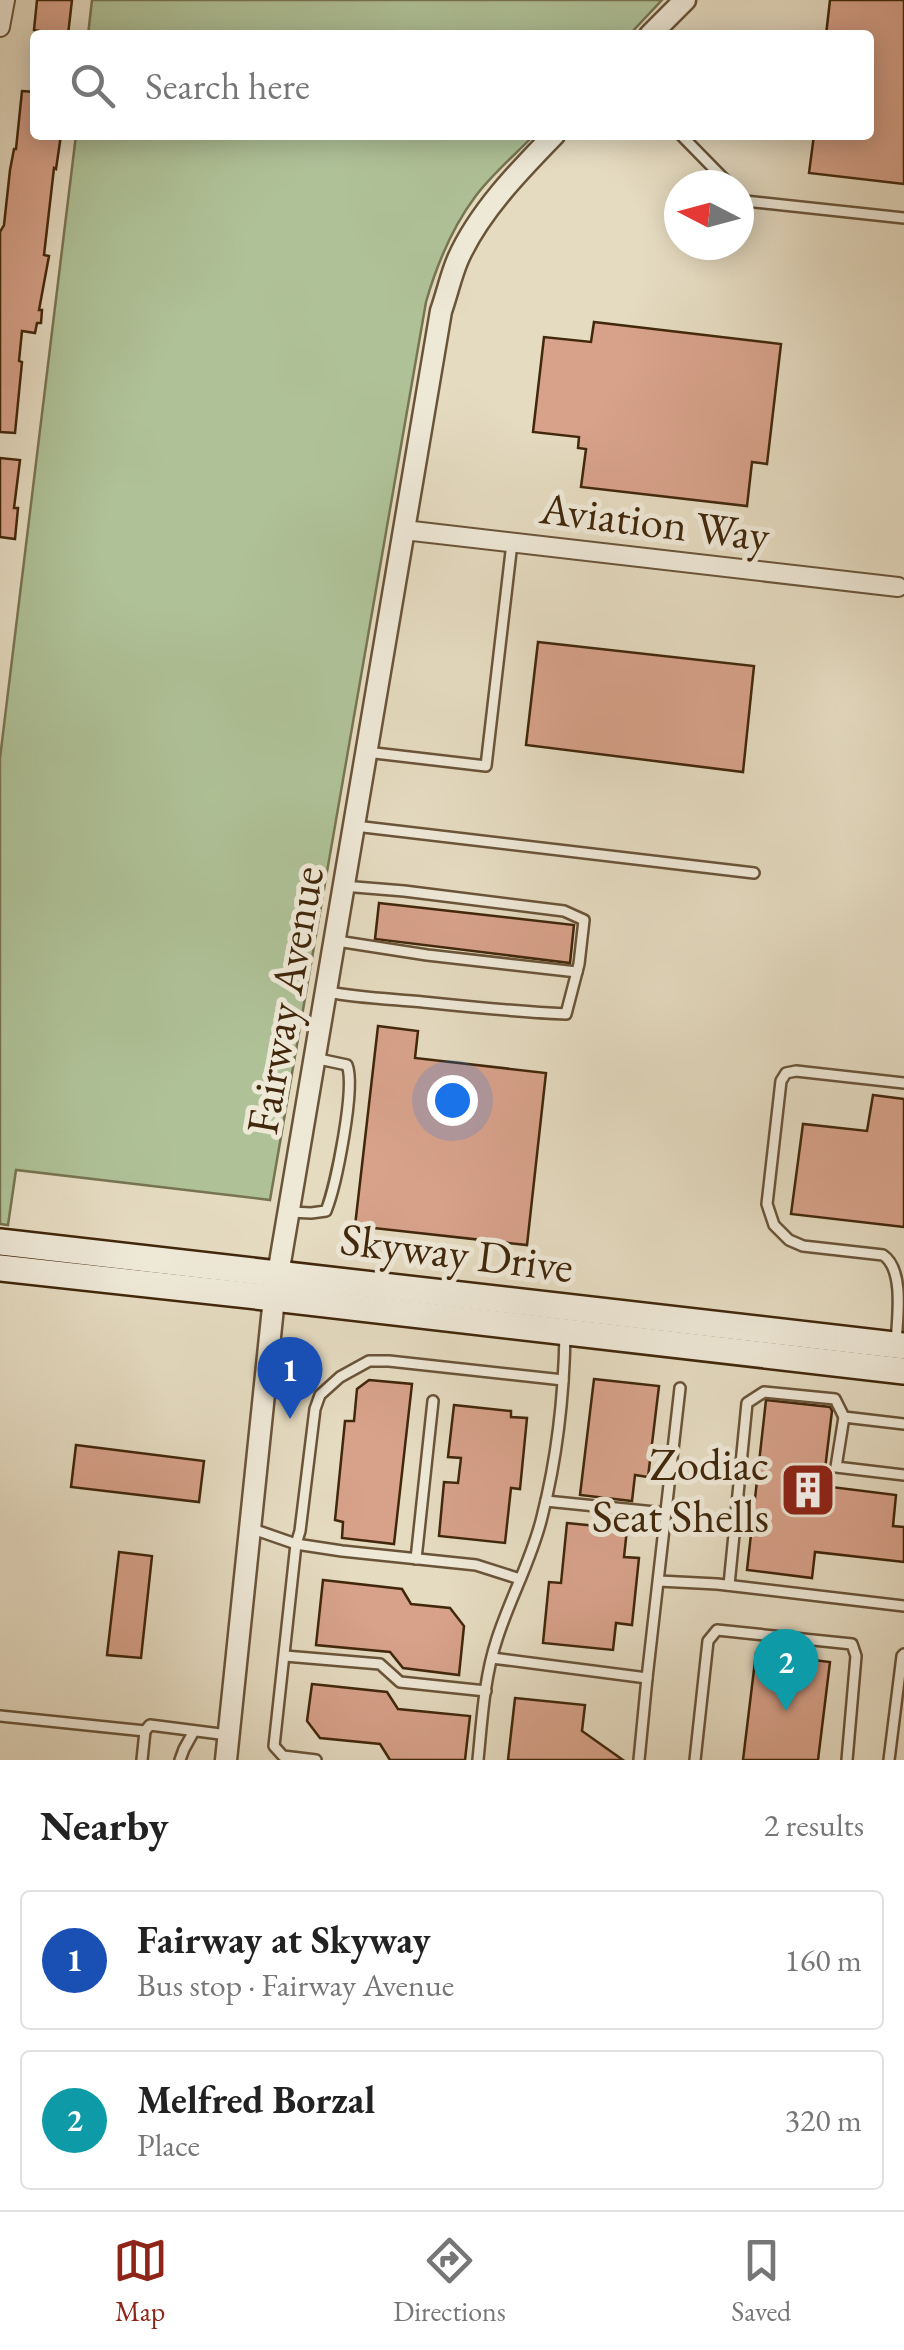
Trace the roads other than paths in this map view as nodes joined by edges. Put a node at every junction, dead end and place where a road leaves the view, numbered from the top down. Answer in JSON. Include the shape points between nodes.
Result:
{"nodes":[{"id":1,"x":5,"y":0,"type":"edge"},
{"id":2,"x":685,"y":0,"type":"edge"},
{"id":3,"x":0,"y":27,"type":"edge"},
{"id":4,"x":655,"y":30,"type":"edge"},
{"id":5,"x":549,"y":140,"type":"edge"},
{"id":6,"x":686,"y":140,"type":"edge"},
{"id":7,"x":715,"y":170,"type":"edge"},
{"id":8,"x":754,"y":202,"type":"edge"},
{"id":9,"x":904,"y":218,"type":"edge"},
{"id":10,"x":404,"y":530,"type":"junction"},
{"id":11,"x":512,"y":543,"type":"junction"},
{"id":12,"x":898,"y":587,"type":"dead end"},
{"id":13,"x":366,"y":752,"type":"junction"},
{"id":14,"x":353,"y":825,"type":"junction"},
{"id":15,"x":754,"y":873,"type":"dead end"},
{"id":16,"x":344,"y":886,"type":"junction"},
{"id":17,"x":334,"y":940,"type":"junction"},
{"id":18,"x":577,"y":972,"type":"junction"},
{"id":19,"x":326,"y":992,"type":"junction"},
{"id":20,"x":314,"y":1058,"type":"junction"},
{"id":21,"x":904,"y":1083,"type":"edge"},
{"id":22,"x":288,"y":1212,"type":"junction"},
{"id":23,"x":0,"y":1242,"type":"edge"},
{"id":24,"x":0,"y":1268,"type":"edge"},
{"id":25,"x":276,"y":1286,"type":"junction"},
{"id":26,"x":565,"y":1332,"type":"junction"},
{"id":27,"x":900,"y":1346,"type":"edge"},
{"id":28,"x":904,"y":1371,"type":"edge"},
{"id":29,"x":563,"y":1380,"type":"junction"},
{"id":30,"x":680,"y":1388,"type":"dead end"},
{"id":31,"x":433,"y":1401,"type":"dead end"},
{"id":32,"x":844,"y":1417,"type":"junction"},
{"id":33,"x":904,"y":1424,"type":"edge"},
{"id":34,"x":904,"y":1475,"type":"edge"},
{"id":35,"x":546,"y":1502,"type":"junction"},
{"id":36,"x":665,"y":1514,"type":"junction"},
{"id":37,"x":250,"y":1528,"type":"junction"},
{"id":38,"x":296,"y":1544,"type":"junction"},
{"id":39,"x":416,"y":1559,"type":"junction"},
{"id":40,"x":520,"y":1579,"type":"junction"},
{"id":41,"x":659,"y":1581,"type":"junction"},
{"id":42,"x":728,"y":1586,"type":"junction"},
{"id":43,"x":904,"y":1606,"type":"edge"},
{"id":44,"x":904,"y":1654,"type":"edge"},
{"id":45,"x":285,"y":1656,"type":"junction"},
{"id":46,"x":492,"y":1658,"type":"junction"},
{"id":47,"x":648,"y":1678,"type":"junction"},
{"id":48,"x":486,"y":1692,"type":"junction"},
{"id":49,"x":0,"y":1716,"type":"edge"},
{"id":50,"x":194,"y":1730,"type":"junction"},
{"id":51,"x":145,"y":1732,"type":"junction"},
{"id":52,"x":229,"y":1734,"type":"junction"},
{"id":53,"x":142,"y":1760,"type":"edge"},
{"id":54,"x":180,"y":1760,"type":"edge"},
{"id":55,"x":226,"y":1760,"type":"edge"},
{"id":56,"x":316,"y":1760,"type":"edge"},
{"id":57,"x":478,"y":1760,"type":"edge"},
{"id":58,"x":639,"y":1760,"type":"edge"},
{"id":59,"x":694,"y":1760,"type":"edge"},
{"id":60,"x":847,"y":1760,"type":"edge"},
{"id":61,"x":889,"y":1760,"type":"edge"}],
"edges":[{"from":1,"to":3,"type":"street"},
{"from":2,"to":4,"type":"street"},
{"from":5,"to":10,"type":"street","name":"Fairway Avenue","via":[[481,220],[458,258],[441,311]]},
{"from":6,"to":7,"type":"lane"},
{"from":8,"to":9,"type":"lane"},
{"from":10,"to":11,"type":"street","name":"Aviation Way"},
{"from":10,"to":13,"type":"street","name":"Fairway Avenue"},
{"from":11,"to":12,"type":"street","name":"Aviation Way"},
{"from":11,"to":13,"type":"lane","via":[[486,766]]},
{"from":13,"to":14,"type":"street","name":"Fairway Avenue"},
{"from":14,"to":15,"type":"lane"},
{"from":14,"to":16,"type":"street","name":"Fairway Avenue"},
{"from":16,"to":17,"type":"street","name":"Fairway Avenue"},
{"from":16,"to":18,"type":"lane","via":[[564,910],[584,920]]},
{"from":17,"to":18,"type":"lane"},
{"from":17,"to":19,"type":"street","name":"Fairway Avenue"},
{"from":18,"to":19,"type":"lane","via":[[566,1014]]},
{"from":19,"to":20,"type":"street","name":"Fairway Avenue"},
{"from":20,"to":22,"type":"street","name":"Fairway Avenue"},
{"from":20,"to":22,"type":"lane","via":[[347,1065],[351,1075],[332,1195],[326,1210]]},
{"from":21,"to":27,"type":"lane","via":[[786,1073],[767,1204],[789,1240],[892,1260],[902,1281]]},
{"from":22,"to":25,"type":"street","name":"Fairway Avenue"},
{"from":23,"to":25,"type":"main road","name":"Skyway Drive"},
{"from":24,"to":25,"type":"main road","name":"Skyway Drive"},
{"from":25,"to":26,"type":"main road","name":"Skyway Drive"},
{"from":25,"to":27,"type":"main road","name":"Skyway Drive"},
{"from":25,"to":37,"type":"street","name":"Fairway Avenue"},
{"from":26,"to":28,"type":"main road","name":"Skyway Drive"},
{"from":26,"to":29,"type":"lane"},
{"from":29,"to":35,"type":"lane"},
{"from":29,"to":38,"type":"lane","via":[[389,1361],[370,1361],[340,1377],[315,1409]]},
{"from":30,"to":36,"type":"lane"},
{"from":31,"to":39,"type":"lane"},
{"from":32,"to":33,"type":"lane"},
{"from":32,"to":34,"type":"lane","via":[[836,1467]]},
{"from":32,"to":42,"type":"lane","via":[[835,1399],[764,1392],[748,1403]]},
{"from":35,"to":36,"type":"lane"},
{"from":35,"to":40,"type":"lane"},
{"from":36,"to":41,"type":"lane"},
{"from":37,"to":38,"type":"lane"},
{"from":37,"to":52,"type":"street","name":"Fairway Avenue"},
{"from":38,"to":39,"type":"lane"},
{"from":38,"to":45,"type":"lane"},
{"from":39,"to":40,"type":"lane","via":[[476,1565]]},
{"from":40,"to":46,"type":"lane"},
{"from":41,"to":42,"type":"lane"},
{"from":41,"to":47,"type":"lane"},
{"from":42,"to":43,"type":"lane"},
{"from":44,"to":61,"type":"lane"},
{"from":45,"to":48,"type":"lane","via":[[380,1664],[400,1682]]},
{"from":45,"to":56,"type":"lane","via":[[274,1746],[282,1756]]},
{"from":46,"to":47,"type":"lane"},
{"from":46,"to":48,"type":"lane"},
{"from":47,"to":58,"type":"lane"},
{"from":48,"to":57,"type":"lane"},
{"from":49,"to":51,"type":"lane"},
{"from":50,"to":51,"type":"lane","via":[[150,1726]]},
{"from":50,"to":52,"type":"lane"},
{"from":50,"to":54,"type":"lane"},
{"from":51,"to":53,"type":"lane"},
{"from":52,"to":55,"type":"street","name":"Fairway Avenue"},
{"from":59,"to":60,"type":"lane","via":[[708,1641],[716,1630],[852,1644]]}]}
